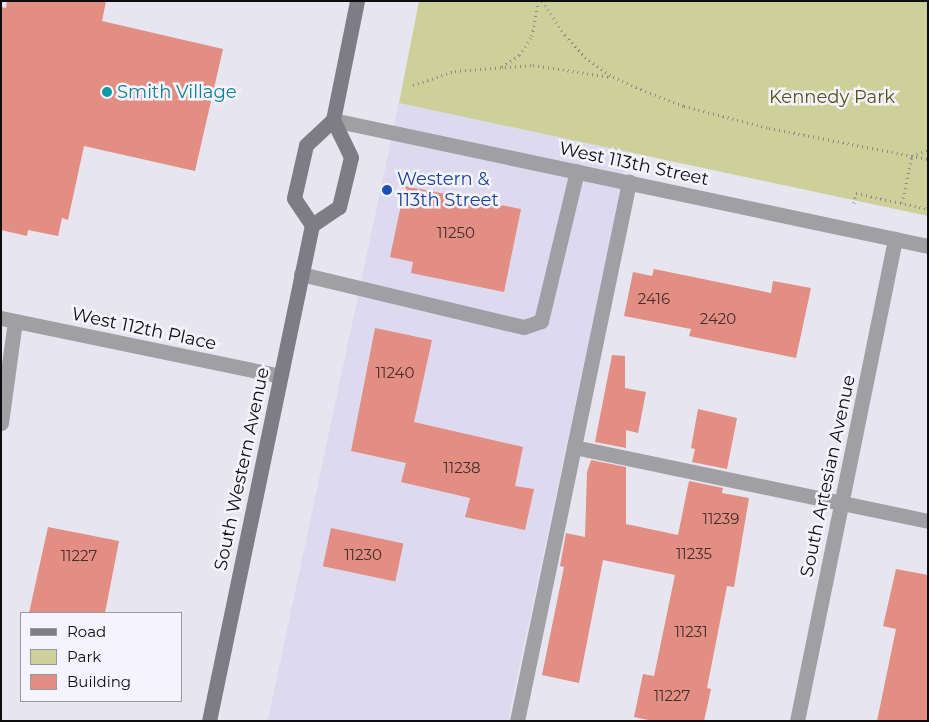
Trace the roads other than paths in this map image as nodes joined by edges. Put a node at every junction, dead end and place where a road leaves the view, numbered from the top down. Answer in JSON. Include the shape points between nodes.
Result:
{"nodes":[{"id":1,"x":358,"y":1,"type":"edge"},
{"id":2,"x":333,"y":120,"type":"junction"},
{"id":3,"x":577,"y":172,"type":"junction"},
{"id":4,"x":629,"y":182,"type":"junction"},
{"id":5,"x":312,"y":225,"type":"junction"},
{"id":6,"x":895,"y":239,"type":"junction"},
{"id":7,"x":928,"y":246,"type":"edge"},
{"id":8,"x":301,"y":274,"type":"junction"},
{"id":9,"x":8,"y":320,"type":"edge"},
{"id":10,"x":280,"y":376,"type":"junction"},
{"id":11,"x":1,"y":423,"type":"edge"},
{"id":12,"x":574,"y":446,"type":"junction"},
{"id":13,"x":841,"y":503,"type":"junction"},
{"id":14,"x":928,"y":521,"type":"edge"},
{"id":15,"x":209,"y":721,"type":"edge"},
{"id":16,"x":516,"y":721,"type":"edge"},
{"id":17,"x":797,"y":721,"type":"edge"}],
"edges":[{"from":1,"to":2,"type":"main road"},
{"from":2,"to":3,"type":"street","name":"West 113th Street"},
{"from":2,"to":5,"type":"main road","via":[[306,145],[294,198]]},
{"from":2,"to":5,"type":"main road","via":[[351,156],[339,207]]},
{"from":3,"to":4,"type":"street","name":"West 113th Street"},
{"from":3,"to":8,"type":"street","via":[[541,321],[524,327]]},
{"from":4,"to":6,"type":"street","name":"West 113th Street"},
{"from":4,"to":12,"type":"street"},
{"from":5,"to":8,"type":"main road","name":"South Western Avenue"},
{"from":6,"to":7,"type":"street","name":"West 113th Street"},
{"from":6,"to":13,"type":"street","name":"South Artesian Avenue"},
{"from":8,"to":10,"type":"main road","name":"South Western Avenue"},
{"from":9,"to":10,"type":"street","name":"West 112th Place"},
{"from":9,"to":11,"type":"street"},
{"from":10,"to":15,"type":"main road","name":"South Western Avenue"},
{"from":12,"to":13,"type":"street"},
{"from":12,"to":16,"type":"street"},
{"from":13,"to":14,"type":"street"},
{"from":13,"to":17,"type":"street","name":"South Artesian Avenue"}]}
